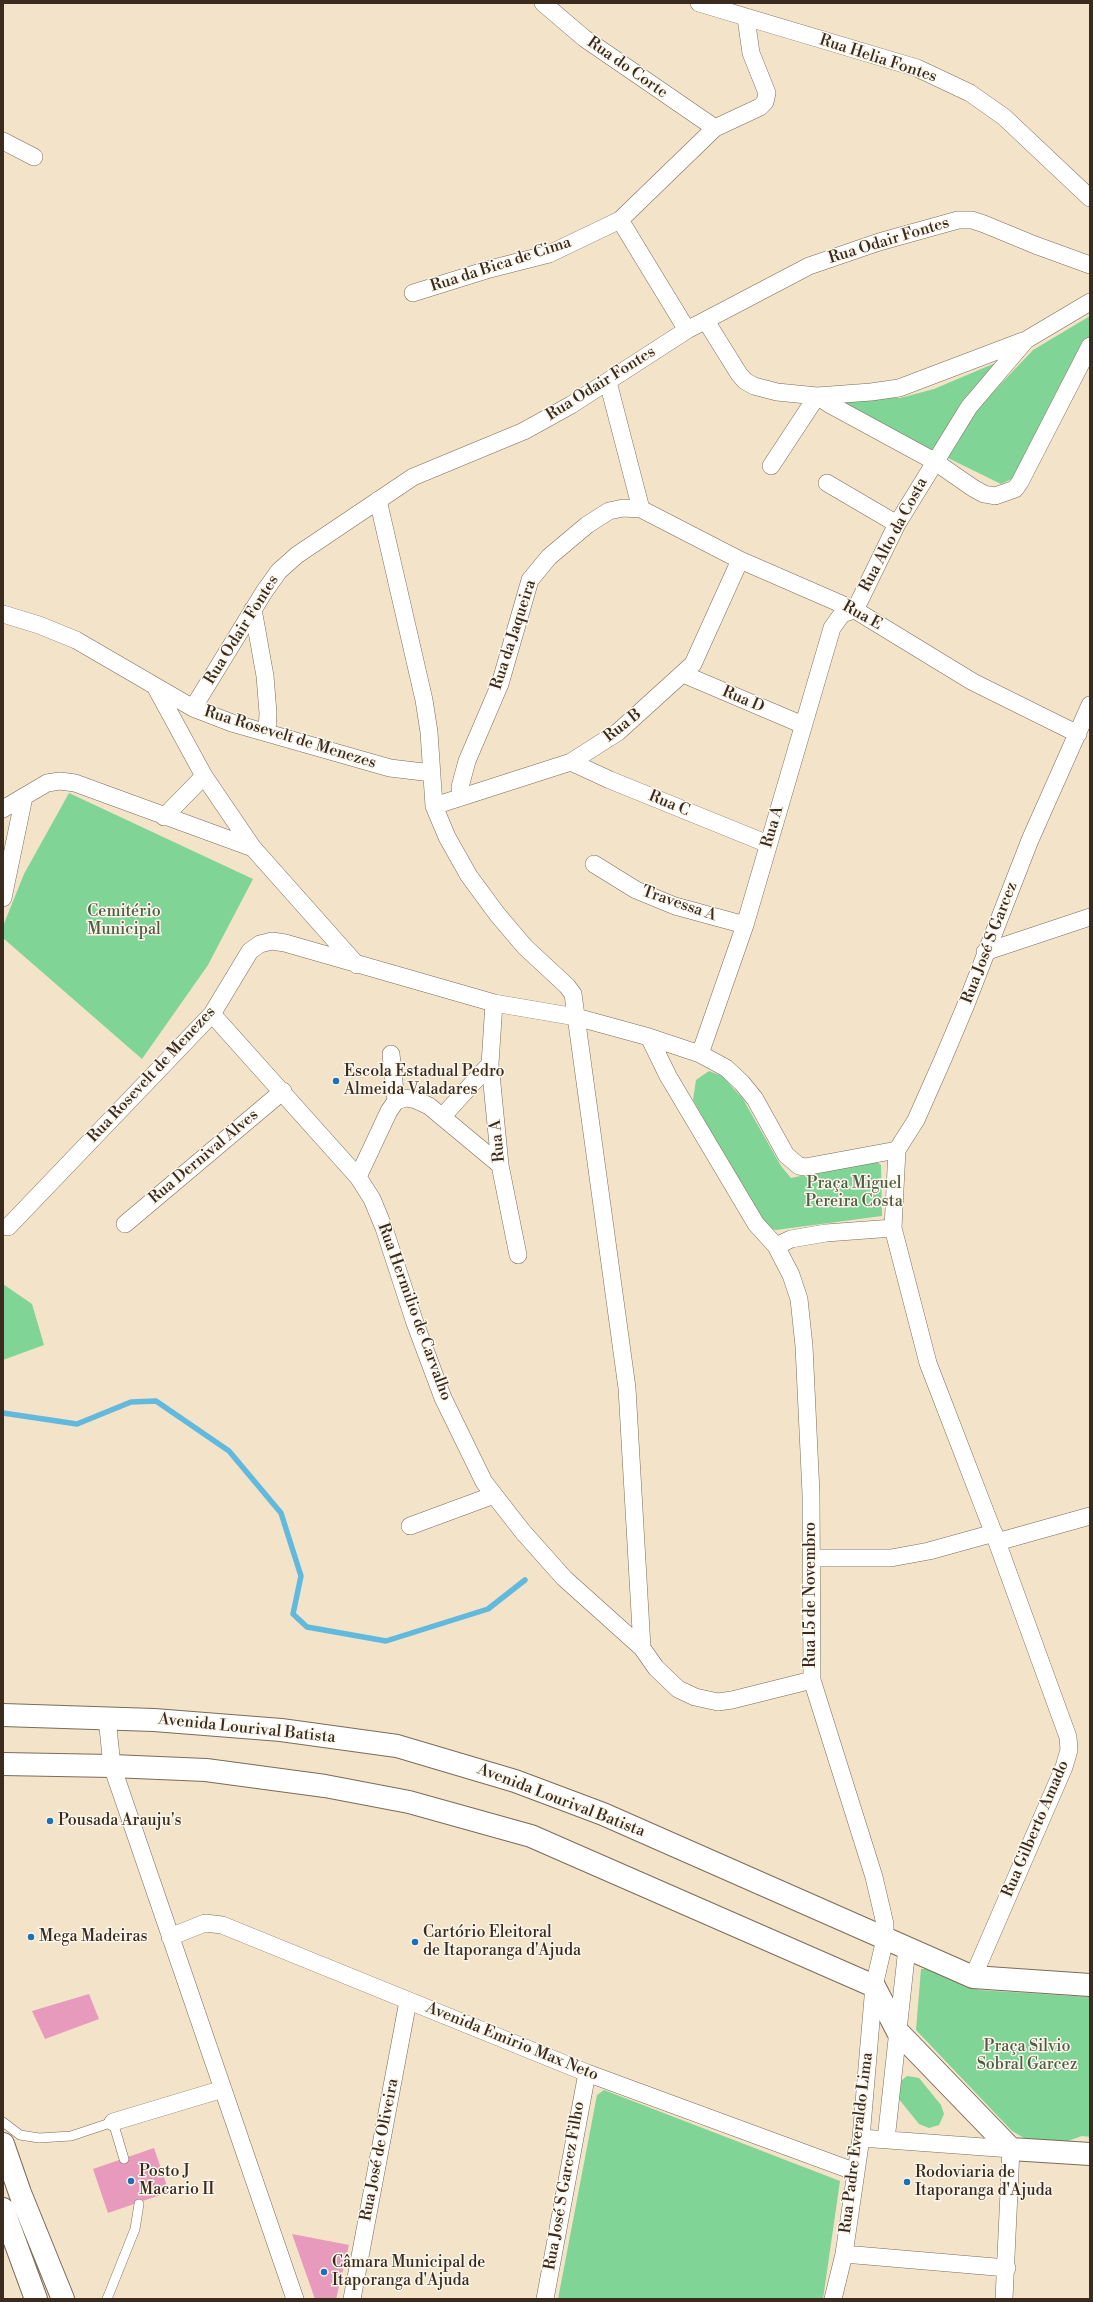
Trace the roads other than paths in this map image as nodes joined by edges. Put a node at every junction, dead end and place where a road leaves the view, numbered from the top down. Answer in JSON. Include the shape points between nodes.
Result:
{"nodes":[{"id":1,"x":543,"y":3,"type":"edge"},
{"id":2,"x":699,"y":3,"type":"edge"},
{"id":3,"x":746,"y":18,"type":"junction"},
{"id":4,"x":715,"y":128,"type":"junction"},
{"id":5,"x":3,"y":141,"type":"edge"},
{"id":6,"x":34,"y":157,"type":"dead end"},
{"id":7,"x":1090,"y":198,"type":"edge"},
{"id":8,"x":620,"y":220,"type":"junction"},
{"id":9,"x":1090,"y":265,"type":"edge"},
{"id":10,"x":413,"y":293,"type":"dead end"},
{"id":11,"x":1090,"y":302,"type":"edge"},
{"id":12,"x":706,"y":320,"type":"junction"},
{"id":13,"x":687,"y":330,"type":"junction"},
{"id":14,"x":1026,"y":340,"type":"junction"},
{"id":15,"x":1090,"y":346,"type":"edge"},
{"id":16,"x":608,"y":382,"type":"junction"},
{"id":17,"x":817,"y":396,"type":"junction"},
{"id":18,"x":934,"y":461,"type":"junction"},
{"id":19,"x":771,"y":466,"type":"dead end"},
{"id":20,"x":826,"y":483,"type":"dead end"},
{"id":21,"x":378,"y":500,"type":"junction"},
{"id":22,"x":641,"y":509,"type":"junction"},
{"id":23,"x":897,"y":524,"type":"junction"},
{"id":24,"x":740,"y":560,"type":"junction"},
{"id":25,"x":253,"y":608,"type":"junction"},
{"id":26,"x":855,"y":610,"type":"junction"},
{"id":27,"x":3,"y":614,"type":"edge"},
{"id":28,"x":682,"y":674,"type":"junction"},
{"id":29,"x":156,"y":688,"type":"junction"},
{"id":30,"x":1090,"y":705,"type":"edge"},
{"id":31,"x":193,"y":708,"type":"junction"},
{"id":32,"x":803,"y":726,"type":"junction"},
{"id":33,"x":267,"y":733,"type":"junction"},
{"id":34,"x":1078,"y":734,"type":"junction"},
{"id":35,"x":571,"y":762,"type":"junction"},
{"id":36,"x":432,"y":773,"type":"junction"},
{"id":37,"x":204,"y":776,"type":"junction"},
{"id":38,"x":24,"y":797,"type":"junction"},
{"id":39,"x":461,"y":797,"type":"junction"},
{"id":40,"x":434,"y":806,"type":"junction"},
{"id":41,"x":3,"y":809,"type":"edge"},
{"id":42,"x":164,"y":817,"type":"junction"},
{"id":43,"x":768,"y":844,"type":"junction"},
{"id":44,"x":253,"y":848,"type":"junction"},
{"id":45,"x":7,"y":856,"type":"edge"},
{"id":46,"x":594,"y":864,"type":"dead end"},
{"id":47,"x":3,"y":898,"type":"edge"},
{"id":48,"x":1090,"y":917,"type":"edge"},
{"id":49,"x":745,"y":925,"type":"junction"},
{"id":50,"x":985,"y":952,"type":"junction"},
{"id":51,"x":357,"y":965,"type":"junction"},
{"id":52,"x":494,"y":1003,"type":"junction"},
{"id":53,"x":212,"y":1014,"type":"junction"},
{"id":54,"x":576,"y":1017,"type":"junction"},
{"id":55,"x":649,"y":1037,"type":"junction"},
{"id":56,"x":391,"y":1054,"type":"dead end"},
{"id":57,"x":700,"y":1054,"type":"junction"},
{"id":58,"x":490,"y":1064,"type":"junction"},
{"id":59,"x":283,"y":1091,"type":"junction"},
{"id":60,"x":396,"y":1101,"type":"junction"},
{"id":61,"x":442,"y":1117,"type":"junction"},
{"id":62,"x":897,"y":1150,"type":"junction"},
{"id":63,"x":500,"y":1165,"type":"junction"},
{"id":64,"x":358,"y":1177,"type":"junction"},
{"id":65,"x":125,"y":1224,"type":"dead end"},
{"id":66,"x":8,"y":1227,"type":"dead end"},
{"id":67,"x":893,"y":1228,"type":"junction"},
{"id":68,"x":776,"y":1246,"type":"junction"},
{"id":69,"x":518,"y":1255,"type":"dead end"},
{"id":70,"x":494,"y":1495,"type":"junction"},
{"id":71,"x":1090,"y":1516,"type":"edge"},
{"id":72,"x":410,"y":1526,"type":"dead end"},
{"id":73,"x":995,"y":1538,"type":"junction"},
{"id":74,"x":812,"y":1558,"type":"junction"},
{"id":75,"x":642,"y":1648,"type":"junction"},
{"id":76,"x":812,"y":1680,"type":"junction"},
{"id":77,"x":3,"y":1715,"type":"edge"},
{"id":78,"x":107,"y":1718,"type":"junction"},
{"id":79,"x":3,"y":1764,"type":"edge"},
{"id":80,"x":112,"y":1766,"type":"junction"},
{"id":81,"x":170,"y":1937,"type":"junction"},
{"id":82,"x":885,"y":1939,"type":"junction"},
{"id":83,"x":906,"y":1948,"type":"junction"},
{"id":84,"x":973,"y":1977,"type":"junction"},
{"id":85,"x":1090,"y":1985,"type":"edge"},
{"id":86,"x":874,"y":1986,"type":"junction"},
{"id":87,"x":408,"y":2001,"type":"junction"},
{"id":88,"x":898,"y":2032,"type":"junction"},
{"id":89,"x":587,"y":2073,"type":"junction"},
{"id":90,"x":223,"y":2089,"type":"junction"},
{"id":91,"x":3,"y":2122,"type":"edge"},
{"id":92,"x":113,"y":2122,"type":"junction"},
{"id":93,"x":861,"y":2138,"type":"junction"},
{"id":94,"x":886,"y":2140,"type":"junction"},
{"id":95,"x":3,"y":2144,"type":"edge"},
{"id":96,"x":1011,"y":2149,"type":"junction"},
{"id":97,"x":1090,"y":2154,"type":"edge"},
{"id":98,"x":124,"y":2159,"type":"dead end"},
{"id":99,"x":856,"y":2172,"type":"junction"},
{"id":100,"x":139,"y":2204,"type":"dead end"},
{"id":101,"x":3,"y":2208,"type":"edge"},
{"id":102,"x":844,"y":2254,"type":"junction"},
{"id":103,"x":1007,"y":2268,"type":"junction"},
{"id":104,"x":36,"y":2299,"type":"edge"},
{"id":105,"x":63,"y":2299,"type":"edge"},
{"id":106,"x":107,"y":2299,"type":"edge"},
{"id":107,"x":295,"y":2299,"type":"edge"},
{"id":108,"x":352,"y":2299,"type":"edge"},
{"id":109,"x":544,"y":2299,"type":"edge"},
{"id":110,"x":833,"y":2299,"type":"edge"},
{"id":111,"x":1004,"y":2299,"type":"edge"}],
"edges":[{"from":1,"to":4,"type":"street","name":"Rua do Corte","via":[[584,38]]},
{"from":2,"to":3,"type":"street","name":"Rua Helia Fontes"},
{"from":3,"to":4,"type":"street","name":"Rua da Bica de Cima","via":[[751,54],[767,98],[760,107]]},
{"from":3,"to":7,"type":"street","name":"Rua Helia Fontes","via":[[917,68],[970,93],[1004,117]]},
{"from":4,"to":8,"type":"street","name":"Rua da Bica de Cima"},
{"from":5,"to":6,"type":"street"},
{"from":8,"to":10,"type":"street","name":"Rua da Bica de Cima","via":[[549,254]]},
{"from":8,"to":13,"type":"street"},
{"from":9,"to":12,"type":"street","name":"Rua Odair Fontes","via":[[984,224],[972,220],[958,220],[879,242],[809,266]]},
{"from":11,"to":14,"type":"street"},
{"from":12,"to":13,"type":"street","name":"Rua Odair Fontes"},
{"from":12,"to":17,"type":"street","via":[[745,381],[777,392]]},
{"from":13,"to":16,"type":"street","name":"Rua Odair Fontes"},
{"from":14,"to":17,"type":"street","via":[[900,388]]},
{"from":14,"to":18,"type":"street","name":"Rua Alto da Costa","via":[[969,407]]},
{"from":15,"to":18,"type":"street","via":[[1015,489],[995,496],[984,494]]},
{"from":16,"to":21,"type":"street","name":"Rua Odair Fontes","via":[[524,431],[413,477]]},
{"from":16,"to":22,"type":"street"},
{"from":17,"to":18,"type":"street"},
{"from":17,"to":19,"type":"street"},
{"from":18,"to":23,"type":"street","name":"Rua Alto da Costa"},
{"from":20,"to":23,"type":"street"},
{"from":21,"to":25,"type":"street","name":"Rua Odair Fontes","via":[[297,555],[279,571]]},
{"from":21,"to":36,"type":"street","via":[[424,700]]},
{"from":22,"to":24,"type":"street","name":"Rua E"},
{"from":22,"to":39,"type":"street","name":"Rua da Jaqueira","via":[[623,508],[609,511],[587,525],[548,557],[530,580],[500,684],[466,761],[460,787]]},
{"from":23,"to":26,"type":"street","name":"Rua Alto da Costa"},
{"from":24,"to":26,"type":"street","name":"Rua E"},
{"from":24,"to":28,"type":"street","name":"Rua B","via":[[693,664]]},
{"from":25,"to":31,"type":"street","name":"Rua Odair Fontes"},
{"from":25,"to":33,"type":"street","via":[[264,676],[268,713]]},
{"from":26,"to":32,"type":"street","name":"Rua A","via":[[842,614],[832,628]]},
{"from":26,"to":34,"type":"street","name":"Rua E","via":[[973,682]]},
{"from":27,"to":29,"type":"street","name":"Rua Rosevelt de Menezes","via":[[76,640]]},
{"from":28,"to":32,"type":"street","name":"Rua D"},
{"from":28,"to":35,"type":"street","name":"Rua B","via":[[618,732]]},
{"from":29,"to":31,"type":"street","name":"Rua Rosevelt de Menezes"},
{"from":29,"to":37,"type":"street"},
{"from":30,"to":34,"type":"street","name":"Rua José S Garcez"},
{"from":31,"to":33,"type":"street","name":"Rua Rosevelt de Menezes"},
{"from":32,"to":43,"type":"street","name":"Rua A"},
{"from":33,"to":36,"type":"street","name":"Rua Rosevelt de Menezes","via":[[390,768]]},
{"from":34,"to":50,"type":"street","name":"Rua José S Garcez","via":[[1030,840]]},
{"from":35,"to":39,"type":"street","name":"Rua B"},
{"from":35,"to":43,"type":"street","name":"Rua C"},
{"from":36,"to":40,"type":"street"},
{"from":37,"to":42,"type":"street"},
{"from":37,"to":44,"type":"street"},
{"from":38,"to":41,"type":"street"},
{"from":38,"to":42,"type":"street","via":[[47,783],[75,783]]},
{"from":38,"to":45,"type":"street"},
{"from":39,"to":40,"type":"street","name":"Rua B"},
{"from":40,"to":54,"type":"street","via":[[447,837],[469,876],[497,914],[525,947],[568,986],[573,994]]},
{"from":42,"to":44,"type":"street"},
{"from":43,"to":49,"type":"street","name":"Rua A"},
{"from":44,"to":51,"type":"street"},
{"from":45,"to":47,"type":"street"},
{"from":46,"to":49,"type":"street","name":"Travessa A","via":[[636,890],[675,906]]},
{"from":48,"to":50,"type":"street"},
{"from":49,"to":57,"type":"street","name":"Rua A"},
{"from":50,"to":62,"type":"street","name":"Rua José S Garcez","via":[[966,1007],[916,1120]]},
{"from":51,"to":52,"type":"street","name":"Rua Rosevelt de Menezes"},
{"from":51,"to":53,"type":"street","name":"Rua Rosevelt de Menezes","via":[[285,943],[272,941],[260,944],[250,951]]},
{"from":52,"to":54,"type":"street","name":"Rua Rosevelt de Menezes"},
{"from":52,"to":58,"type":"street","name":"Rua A"},
{"from":53,"to":59,"type":"street","name":"Rua Hermilio de Carvalho"},
{"from":53,"to":66,"type":"street","name":"Rua Rosevelt de Menezes"},
{"from":54,"to":55,"type":"street","name":"Rua Rosevelt de Menezes"},
{"from":54,"to":75,"type":"street","via":[[627,1388]]},
{"from":55,"to":57,"type":"street"},
{"from":55,"to":68,"type":"street","via":[[668,1076],[756,1224]]},
{"from":56,"to":60,"type":"street"},
{"from":57,"to":62,"type":"street","via":[[726,1068],[742,1083],[755,1099],[786,1155],[799,1166]]},
{"from":58,"to":61,"type":"street"},
{"from":58,"to":63,"type":"street","name":"Rua A"},
{"from":59,"to":64,"type":"street","name":"Rua Hermilio de Carvalho"},
{"from":59,"to":65,"type":"street","name":"Rua Dernival Alves"},
{"from":60,"to":61,"type":"street","via":[[406,1098],[416,1100],[429,1106]]},
{"from":60,"to":64,"type":"street"},
{"from":61,"to":63,"type":"street"},
{"from":62,"to":67,"type":"street"},
{"from":63,"to":69,"type":"street","name":"Rua A"},
{"from":64,"to":70,"type":"street","name":"Rua Hermilio de Carvalho","via":[[372,1199],[384,1228],[443,1398],[484,1482]]},
{"from":67,"to":68,"type":"street","via":[[826,1233],[791,1239]]},
{"from":67,"to":73,"type":"street","name":"Rua Gilberto Amado","via":[[928,1363]]},
{"from":68,"to":74,"type":"street","name":"Rua 15 de Novembro","via":[[791,1275],[799,1299],[804,1346]]},
{"from":70,"to":72,"type":"street"},
{"from":70,"to":75,"type":"street","name":"Rua Hermilio de Carvalho","via":[[564,1578]]},
{"from":71,"to":73,"type":"street"},
{"from":73,"to":74,"type":"street","via":[[891,1558]]},
{"from":73,"to":84,"type":"street","name":"Rua Gilberto Amado","via":[[1068,1737],[1069,1750],[1064,1767]]},
{"from":74,"to":76,"type":"street","name":"Rua 15 de Novembro"},
{"from":75,"to":76,"type":"street","name":"Rua Hermilio de Carvalho","via":[[656,1668],[678,1689],[695,1697],[718,1702]]},
{"from":76,"to":82,"type":"street","name":"Rua 15 de Novembro","via":[[874,1877],[882,1906]]},
{"from":77,"to":78,"type":"main road","name":"Avenida Lourival Batista"},
{"from":78,"to":80,"type":"street"},
{"from":78,"to":82,"type":"main road","name":"Avenida Lourival Batista","via":[[282,1730],[397,1746],[515,1781],[602,1814]]},
{"from":79,"to":80,"type":"main road"},
{"from":80,"to":81,"type":"street"},
{"from":80,"to":86,"type":"main road","via":[[206,1770],[325,1786],[409,1802],[531,1836]]},
{"from":81,"to":87,"type":"street","name":"Avenida Emirio Max Neto","via":[[205,1923],[222,1925]]},
{"from":81,"to":90,"type":"street"},
{"from":82,"to":83,"type":"main road"},
{"from":82,"to":86,"type":"street"},
{"from":83,"to":84,"type":"main road"},
{"from":83,"to":88,"type":"street","name":"Rua Padre Everaldo Lima"},
{"from":84,"to":85,"type":"main road"},
{"from":86,"to":88,"type":"main road"},
{"from":86,"to":93,"type":"street","name":"Rua Padre Everaldo Lima"},
{"from":87,"to":89,"type":"street","name":"Avenida Emirio Max Neto"},
{"from":87,"to":108,"type":"street","name":"Rua José de Oliveira"},
{"from":88,"to":94,"type":"street","name":"Rua Padre Everaldo Lima"},
{"from":88,"to":96,"type":"main road"},
{"from":89,"to":99,"type":"street","name":"Avenida Emirio Max Neto"},
{"from":89,"to":109,"type":"street","name":"Rua José S Garcez Filho"},
{"from":90,"to":92,"type":"street"},
{"from":90,"to":107,"type":"street"},
{"from":91,"to":92,"type":"lane","via":[[20,2135],[39,2138],[71,2136]]},
{"from":92,"to":98,"type":"lane"},
{"from":93,"to":94,"type":"street"},
{"from":93,"to":99,"type":"street","name":"Rua Padre Everaldo Lima"},
{"from":94,"to":96,"type":"street"},
{"from":95,"to":105,"type":"main road"},
{"from":96,"to":97,"type":"main road"},
{"from":96,"to":103,"type":"street"},
{"from":99,"to":102,"type":"street","name":"Rua Padre Everaldo Lima"},
{"from":100,"to":106,"type":"lane","via":[[135,2229]]},
{"from":101,"to":104,"type":"main road"},
{"from":102,"to":103,"type":"street"},
{"from":102,"to":110,"type":"street","name":"Rua Padre Everaldo Lima"},
{"from":103,"to":111,"type":"street"}]}
